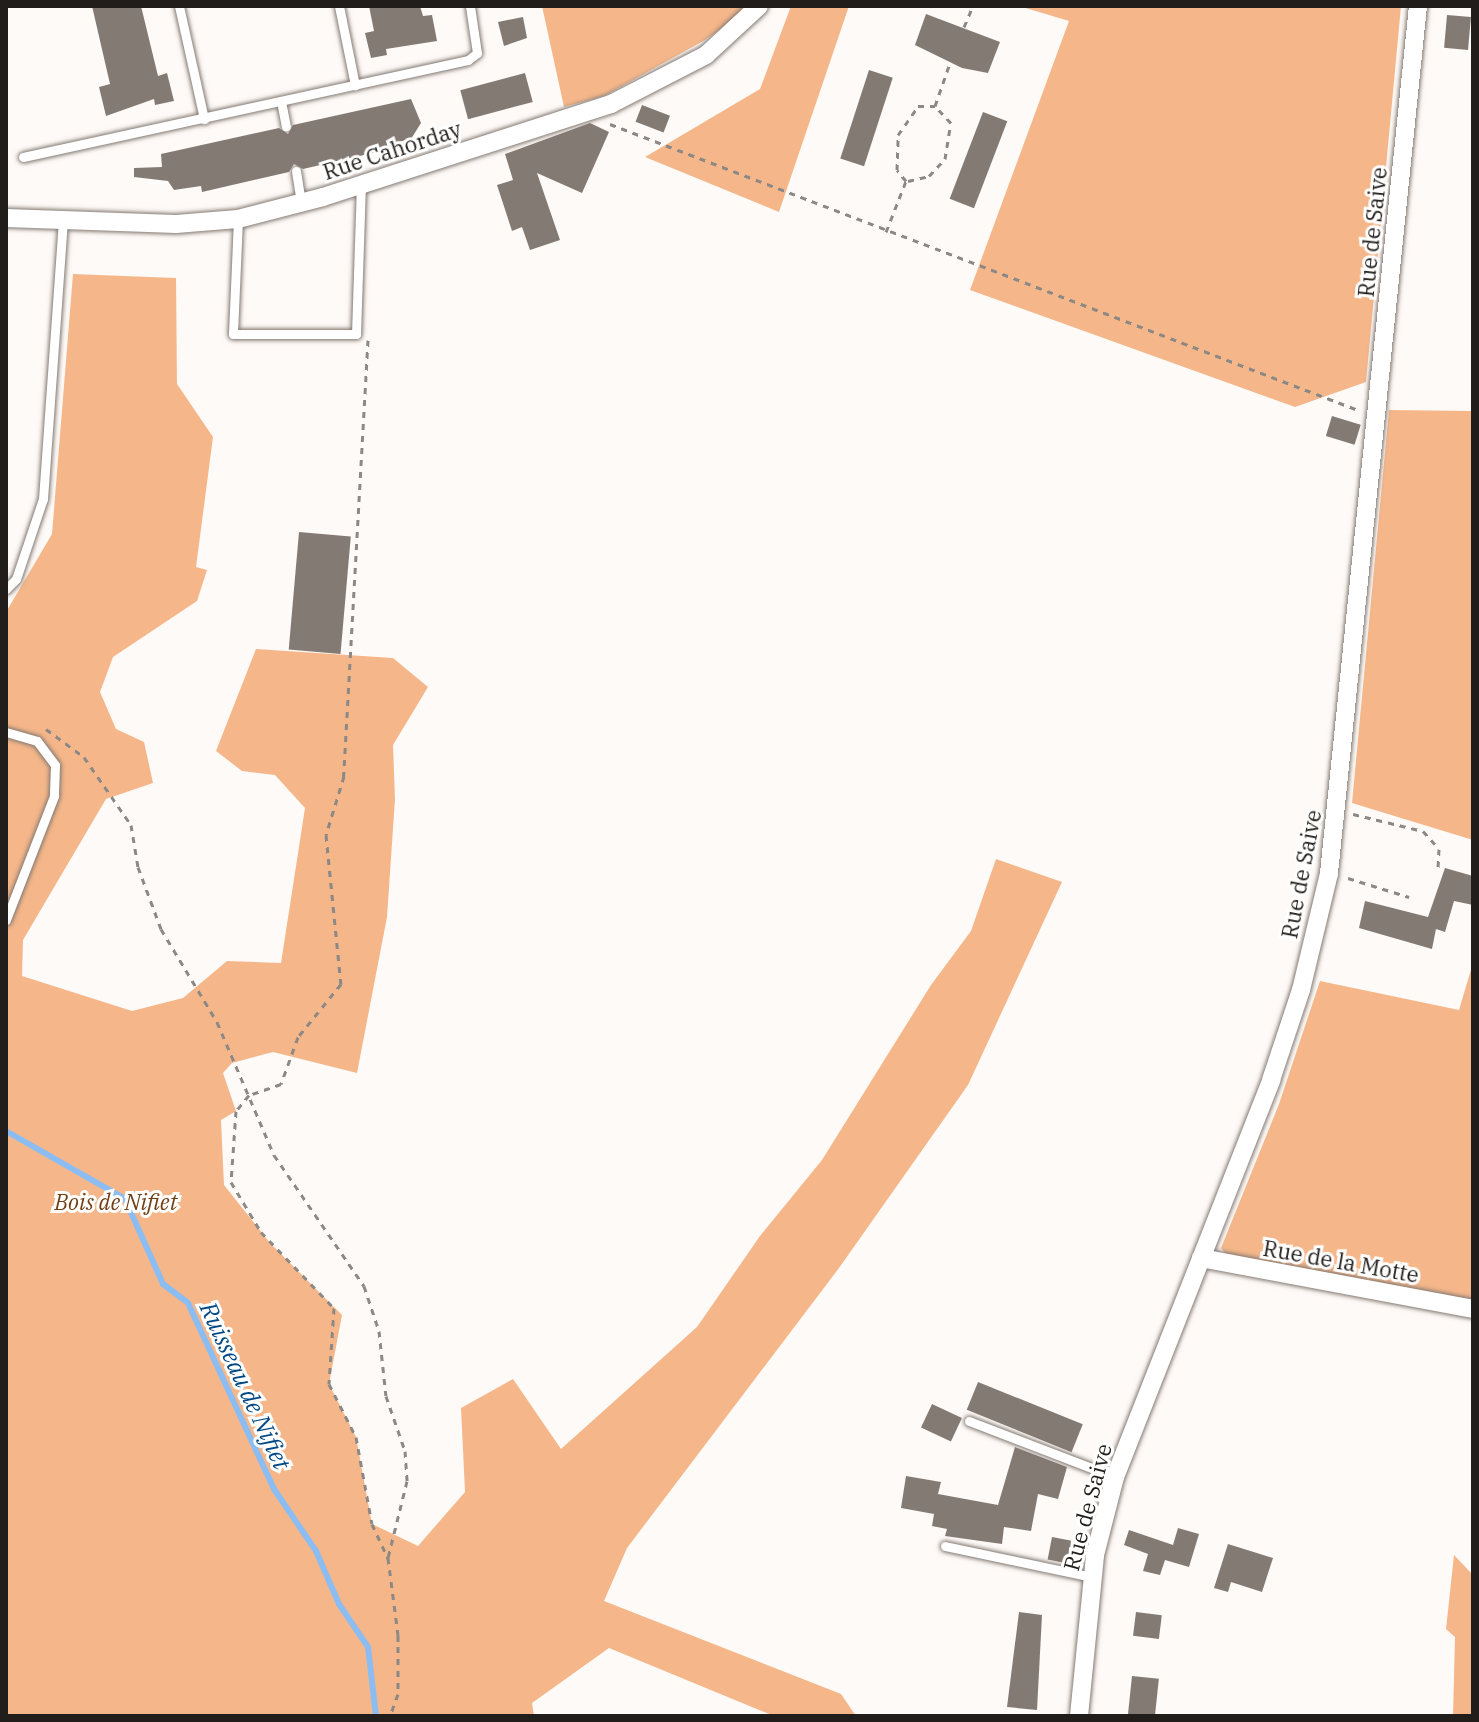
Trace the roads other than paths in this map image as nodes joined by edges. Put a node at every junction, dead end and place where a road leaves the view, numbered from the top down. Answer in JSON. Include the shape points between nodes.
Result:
{"nodes":[{"id":1,"x":179,"y":6,"type":"edge"},
{"id":2,"x":339,"y":6,"type":"edge"},
{"id":3,"x":470,"y":6,"type":"edge"},
{"id":4,"x":759,"y":6,"type":"edge"},
{"id":5,"x":1418,"y":6,"type":"edge"},
{"id":6,"x":355,"y":85,"type":"junction"},
{"id":7,"x":281,"y":101,"type":"junction"},
{"id":8,"x":204,"y":119,"type":"junction"},
{"id":9,"x":286,"y":127,"type":"dead end"},
{"id":10,"x":23,"y":157,"type":"dead end"},
{"id":11,"x":296,"y":171,"type":"dead end"},
{"id":12,"x":361,"y":186,"type":"junction"},
{"id":13,"x":301,"y":203,"type":"junction"},
{"id":14,"x":6,"y":218,"type":"edge"},
{"id":15,"x":238,"y":219,"type":"junction"},
{"id":16,"x":63,"y":223,"type":"junction"},
{"id":17,"x":6,"y":589,"type":"edge"},
{"id":18,"x":11,"y":732,"type":"edge"},
{"id":19,"x":6,"y":920,"type":"edge"},
{"id":20,"x":1201,"y":1258,"type":"junction"},
{"id":21,"x":1473,"y":1309,"type":"edge"},
{"id":22,"x":969,"y":1421,"type":"dead end"},
{"id":23,"x":1115,"y":1477,"type":"junction"},
{"id":24,"x":945,"y":1546,"type":"dead end"},
{"id":25,"x":1092,"y":1577,"type":"junction"},
{"id":26,"x":1079,"y":1716,"type":"edge"}],
"edges":[{"from":1,"to":8,"type":"lane"},
{"from":2,"to":6,"type":"lane"},
{"from":3,"to":6,"type":"lane","via":[[477,53],[468,60]]},
{"from":4,"to":12,"type":"street","name":"Rue Cahorday","via":[[706,55],[611,104]]},
{"from":5,"to":20,"type":"street","name":"Rue de Saive","via":[[1329,873],[1286,1035]]},
{"from":6,"to":7,"type":"lane"},
{"from":7,"to":8,"type":"lane"},
{"from":7,"to":9,"type":"lane"},
{"from":8,"to":10,"type":"lane"},
{"from":11,"to":13,"type":"lane"},
{"from":12,"to":13,"type":"street","name":"Rue Cahorday"},
{"from":12,"to":15,"type":"lane","via":[[356,334],[233,334]]},
{"from":13,"to":15,"type":"street","name":"Rue Cahorday"},
{"from":14,"to":16,"type":"street","name":"Rue Cahorday"},
{"from":15,"to":16,"type":"street","name":"Rue Cahorday"},
{"from":16,"to":17,"type":"lane","via":[[43,499],[16,579]]},
{"from":18,"to":19,"type":"lane","via":[[37,741],[55,765],[54,796]]},
{"from":20,"to":21,"type":"street","name":"Rue de la Motte"},
{"from":20,"to":23,"type":"street","name":"Rue de Saive"},
{"from":22,"to":23,"type":"lane"},
{"from":23,"to":25,"type":"street","name":"Rue de Saive"},
{"from":24,"to":25,"type":"lane"},
{"from":25,"to":26,"type":"street","name":"Rue de Saive"}]}
